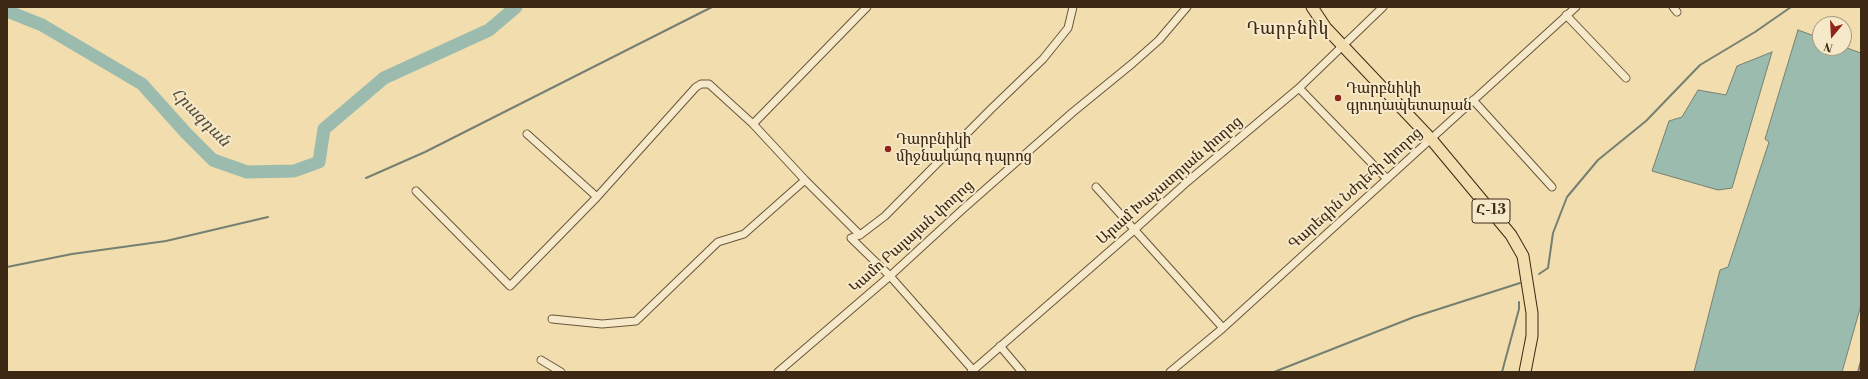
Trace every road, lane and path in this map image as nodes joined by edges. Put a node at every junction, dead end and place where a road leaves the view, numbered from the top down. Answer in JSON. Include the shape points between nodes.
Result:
{"nodes":[{"id":1,"x":867,"y":7,"type":"edge"},
{"id":2,"x":1073,"y":7,"type":"edge"},
{"id":3,"x":1187,"y":7,"type":"edge"},
{"id":4,"x":1312,"y":7,"type":"edge"},
{"id":5,"x":1383,"y":7,"type":"edge"},
{"id":6,"x":1576,"y":7,"type":"edge"},
{"id":7,"x":1566,"y":15,"type":"junction"},
{"id":8,"x":1343,"y":46,"type":"junction"},
{"id":9,"x":1626,"y":78,"type":"dead end"},
{"id":10,"x":1299,"y":88,"type":"junction"},
{"id":11,"x":1473,"y":100,"type":"junction"},
{"id":12,"x":753,"y":124,"type":"junction"},
{"id":13,"x":527,"y":134,"type":"dead end"},
{"id":14,"x":1431,"y":139,"type":"junction"},
{"id":15,"x":1387,"y":178,"type":"junction"},
{"id":16,"x":805,"y":180,"type":"junction"},
{"id":17,"x":1096,"y":187,"type":"dead end"},
{"id":18,"x":1552,"y":187,"type":"dead end"},
{"id":19,"x":416,"y":191,"type":"dead end"},
{"id":20,"x":597,"y":197,"type":"junction"},
{"id":21,"x":1134,"y":230,"type":"junction"},
{"id":22,"x":860,"y":235,"type":"junction"},
{"id":23,"x":890,"y":276,"type":"junction"},
{"id":24,"x":552,"y":319,"type":"dead end"},
{"id":25,"x":1223,"y":328,"type":"junction"},
{"id":26,"x":1000,"y":346,"type":"junction"},
{"id":27,"x":540,"y":360,"type":"dead end"},
{"id":28,"x":972,"y":371,"type":"edge"},
{"id":29,"x":561,"y":372,"type":"edge"},
{"id":30,"x":778,"y":372,"type":"edge"},
{"id":31,"x":1022,"y":372,"type":"edge"},
{"id":32,"x":1170,"y":372,"type":"edge"},
{"id":33,"x":1525,"y":372,"type":"edge"}],
"edges":[{"from":1,"to":12,"type":"street"},
{"from":2,"to":22,"type":"street","via":[[1068,28],[1043,59],[885,216]]},
{"from":3,"to":23,"type":"street","name":"Կամո Բալայան փողոց","via":[[1159,40],[974,198]]},
{"from":4,"to":8,"type":"main road","number":"Հ-13"},
{"from":5,"to":8,"type":"street","name":"Արամ Խաչատրյան փողոց"},
{"from":6,"to":7,"type":"street","name":"Գարեգին Նժդեհի փողոց"},
{"from":7,"to":9,"type":"street"},
{"from":7,"to":11,"type":"street","name":"Գարեգին Նժդեհի փողոց"},
{"from":8,"to":10,"type":"street","name":"Արամ Խաչատրյան փողոց"},
{"from":8,"to":14,"type":"main road","number":"Հ-13"},
{"from":10,"to":15,"type":"street"},
{"from":10,"to":21,"type":"street","name":"Արամ Խաչատրյան փողոց"},
{"from":11,"to":14,"type":"street","name":"Գարեգին Նժդեհի փողոց"},
{"from":11,"to":18,"type":"street"},
{"from":12,"to":16,"type":"street"},
{"from":12,"to":20,"type":"street","via":[[709,84],[701,84],[672,112]]},
{"from":13,"to":20,"type":"street"},
{"from":14,"to":15,"type":"street","name":"Գարեգին Նժդեհի փողոց"},
{"from":14,"to":33,"type":"main road","number":"Հ-13","via":[[1511,235],[1523,256],[1532,313],[1532,336]]},
{"from":15,"to":25,"type":"street","name":"Գարեգին Նժդեհի փողոց"},
{"from":16,"to":22,"type":"street"},
{"from":16,"to":24,"type":"street","via":[[744,234],[718,242],[636,321],[602,324]]},
{"from":17,"to":21,"type":"street"},
{"from":19,"to":20,"type":"street","via":[[510,286]]},
{"from":21,"to":25,"type":"street"},
{"from":21,"to":26,"type":"street","name":"Արամ Խաչատրյան փողոց"},
{"from":22,"to":23,"type":"street","via":[[851,238]]},
{"from":23,"to":28,"type":"street"},
{"from":23,"to":30,"type":"street","name":"Կամո Բալայան փողոց"},
{"from":25,"to":32,"type":"street","name":"Գարեգին Նժդեհի փողոց"},
{"from":26,"to":28,"type":"street","name":"Արամ Խաչատրյան փողոց"},
{"from":26,"to":31,"type":"street"},
{"from":27,"to":29,"type":"street"}]}
